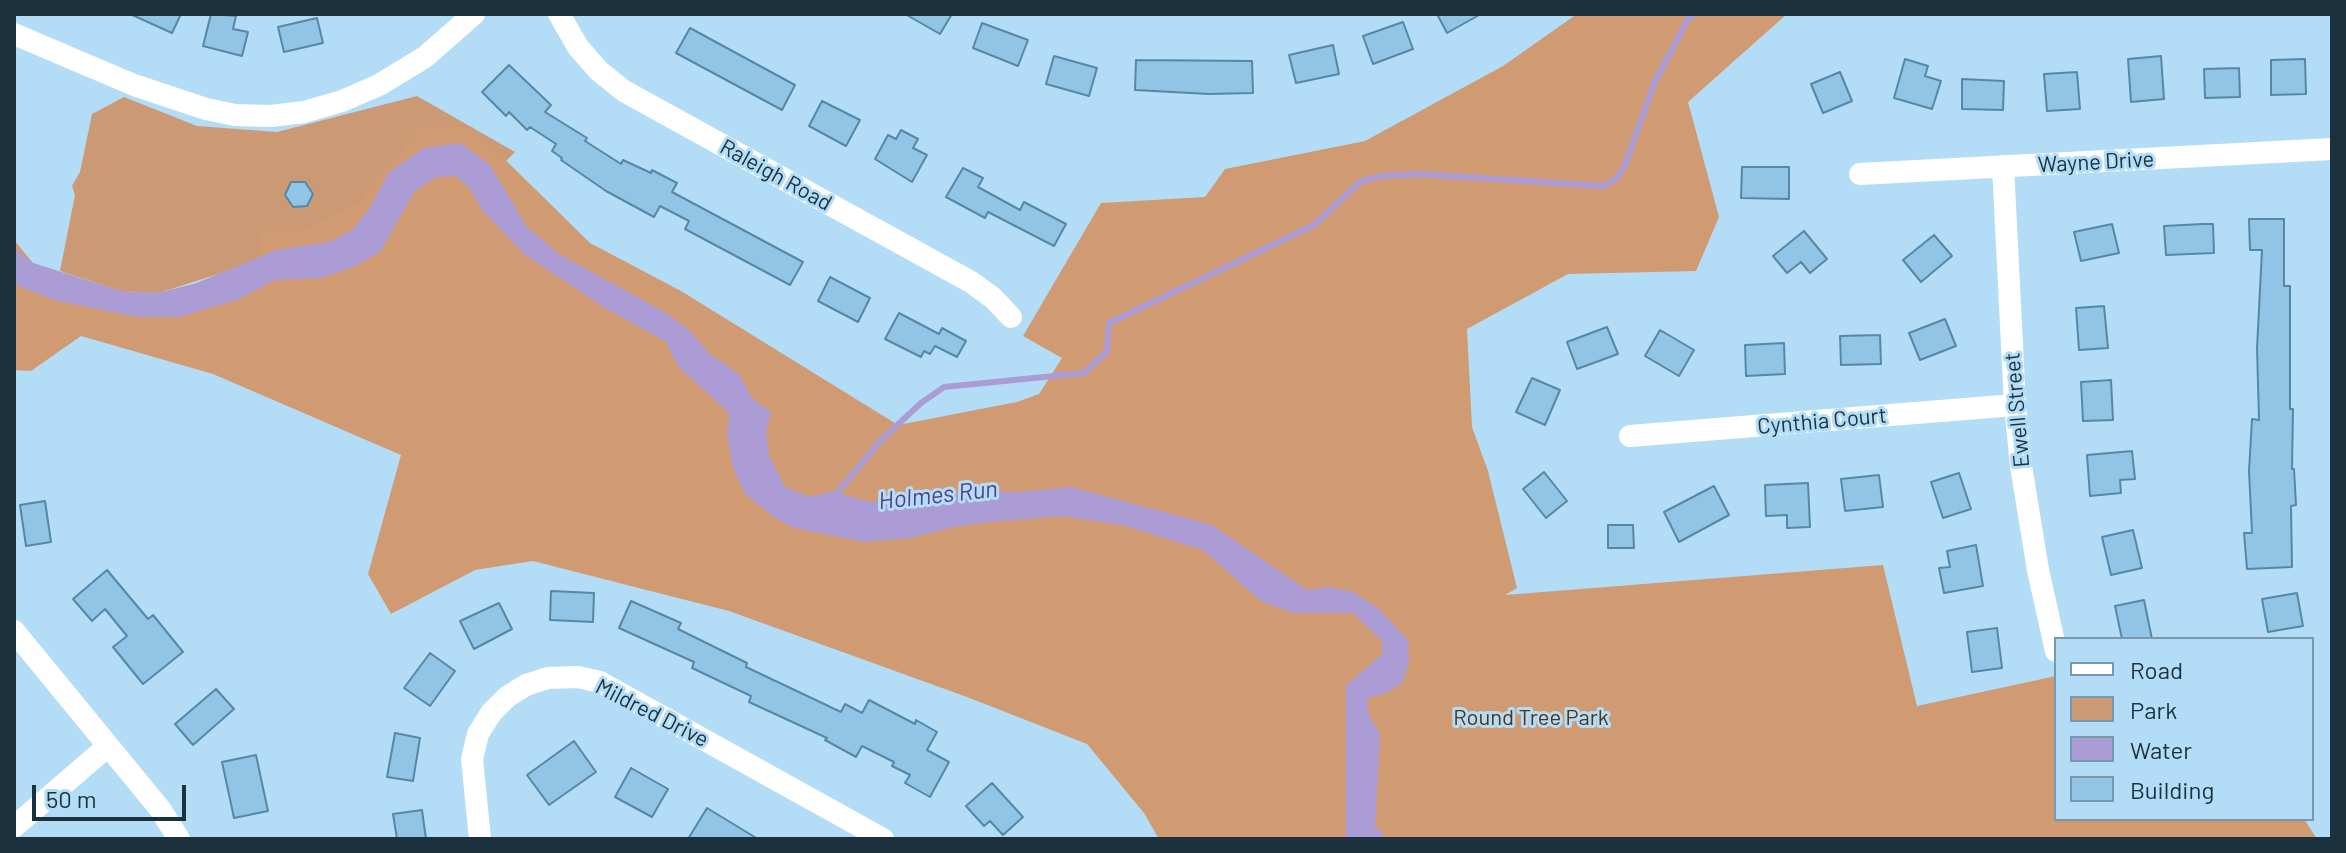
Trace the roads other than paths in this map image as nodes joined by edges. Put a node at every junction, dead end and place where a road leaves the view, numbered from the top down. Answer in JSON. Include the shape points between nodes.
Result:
{"nodes":[{"id":1,"x":474,"y":14,"type":"edge"},
{"id":2,"x":559,"y":14,"type":"edge"},
{"id":3,"x":14,"y":34,"type":"edge"},
{"id":4,"x":2332,"y":149,"type":"edge"},
{"id":5,"x":2003,"y":166,"type":"junction"},
{"id":6,"x":1860,"y":174,"type":"dead end"},
{"id":7,"x":1011,"y":317,"type":"dead end"},
{"id":8,"x":2015,"y":405,"type":"junction"},
{"id":9,"x":1630,"y":436,"type":"dead end"},
{"id":10,"x":14,"y":631,"type":"edge"},
{"id":11,"x":2054,"y":641,"type":"edge"},
{"id":12,"x":108,"y":746,"type":"junction"},
{"id":13,"x":14,"y":827,"type":"edge"},
{"id":14,"x":179,"y":839,"type":"edge"},
{"id":15,"x":480,"y":839,"type":"edge"},
{"id":16,"x":883,"y":839,"type":"edge"}],
"edges":[{"from":1,"to":3,"type":"street","via":[[425,57],[379,85],[304,112],[271,116],[206,109]]},
{"from":2,"to":7,"type":"street","name":"Raleigh Road","via":[[578,47],[624,91],[971,282]]},
{"from":4,"to":5,"type":"street","name":"Wayne Drive"},
{"from":5,"to":6,"type":"street","name":"Wayne Drive"},
{"from":5,"to":8,"type":"street","name":"Ewell Street"},
{"from":8,"to":9,"type":"street","name":"Cynthia Court"},
{"from":8,"to":11,"type":"street","name":"Ewell Street","via":[[2032,536]]},
{"from":10,"to":12,"type":"street"},
{"from":12,"to":13,"type":"street"},
{"from":12,"to":14,"type":"street"},
{"from":15,"to":16,"type":"street","name":"Mildred Drive","via":[[472,759],[478,734],[491,713],[526,685],[578,677],[600,682]]}]}
